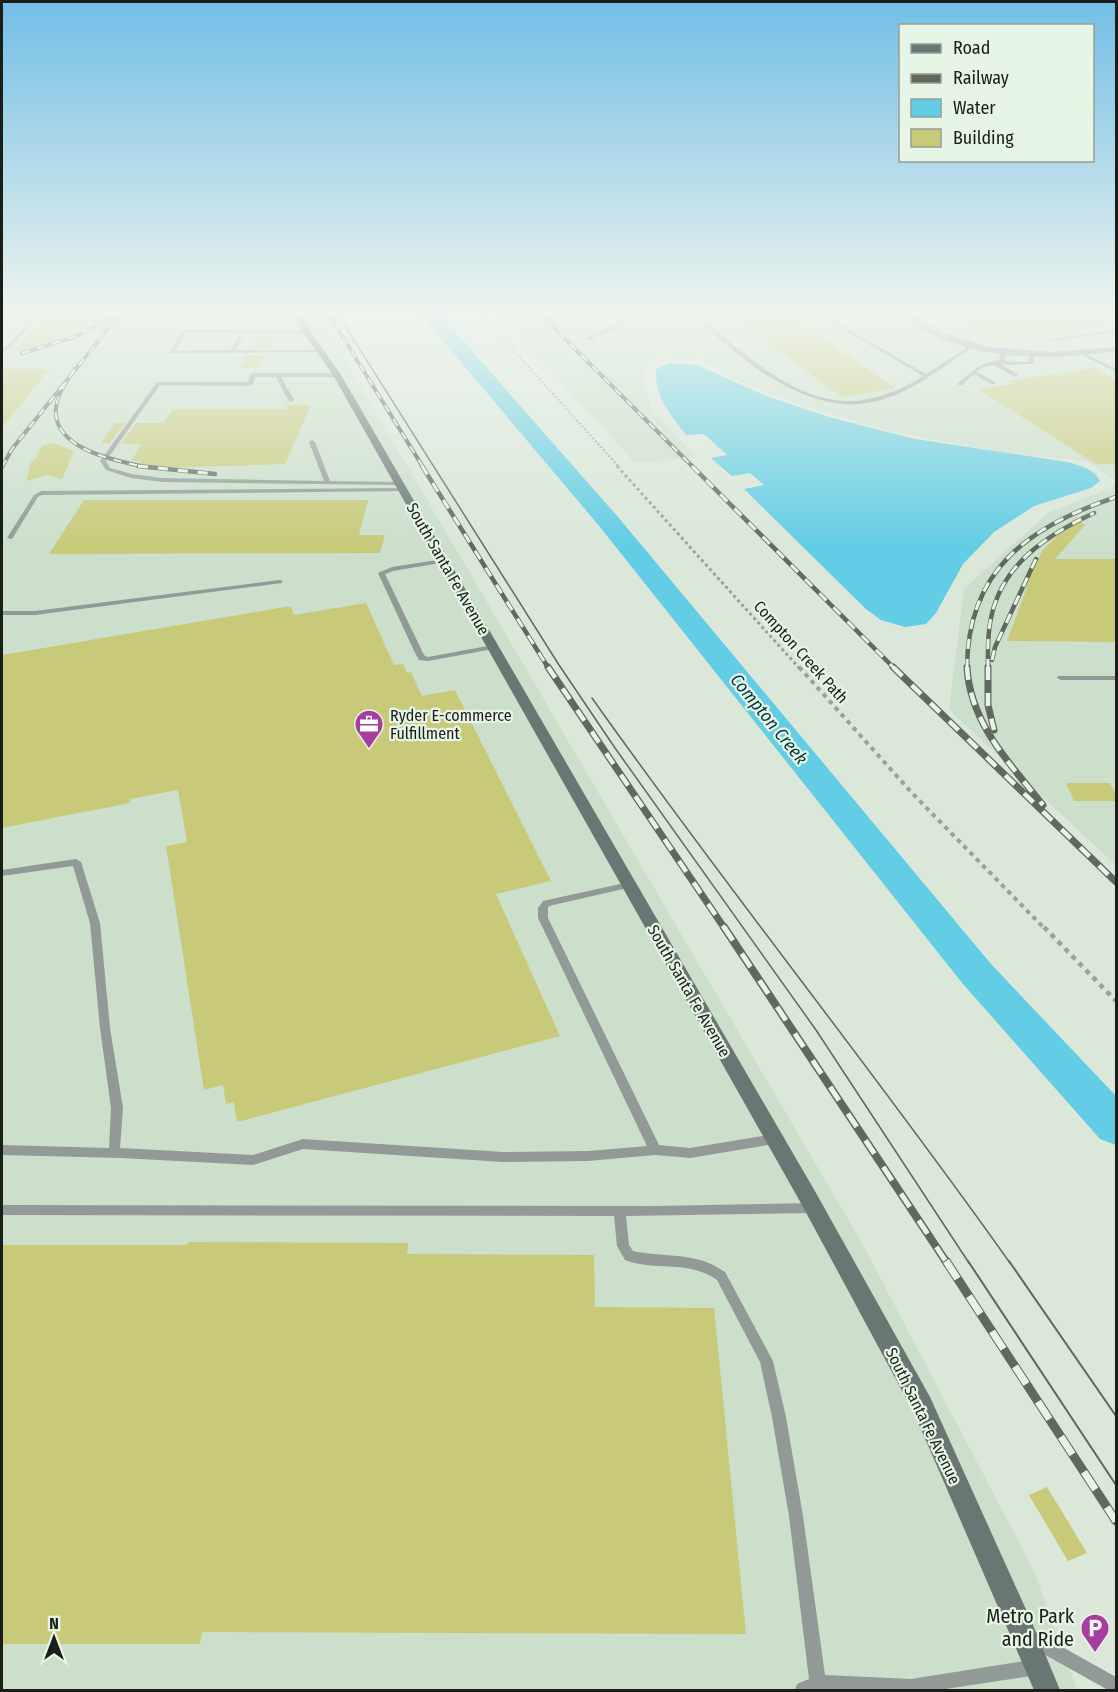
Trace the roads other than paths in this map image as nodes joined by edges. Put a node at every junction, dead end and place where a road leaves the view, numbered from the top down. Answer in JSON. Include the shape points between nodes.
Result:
{"nodes":[{"id":1,"x":155,"y":389,"type":"edge"},
{"id":2,"x":285,"y":389,"type":"edge"},
{"id":3,"x":345,"y":389,"type":"edge"},
{"id":4,"x":798,"y":389,"type":"edge"},
{"id":5,"x":904,"y":389,"type":"edge"},
{"id":6,"x":291,"y":400,"type":"dead end"},
{"id":7,"x":312,"y":442,"type":"dead end"},
{"id":8,"x":328,"y":483,"type":"junction"},
{"id":9,"x":401,"y":487,"type":"junction"},
{"id":10,"x":10,"y":538,"type":"dead end"},
{"id":11,"x":444,"y":561,"type":"junction"},
{"id":12,"x":280,"y":582,"type":"dead end"},
{"id":13,"x":2,"y":613,"type":"edge"},
{"id":14,"x":493,"y":647,"type":"junction"},
{"id":15,"x":1061,"y":678,"type":"dead end"},
{"id":16,"x":1116,"y":678,"type":"edge"},
{"id":17,"x":2,"y":873,"type":"edge"},
{"id":18,"x":629,"y":885,"type":"junction"},
{"id":19,"x":774,"y":1139,"type":"junction"},
{"id":20,"x":2,"y":1150,"type":"edge"},
{"id":21,"x":655,"y":1150,"type":"junction"},
{"id":22,"x":114,"y":1153,"type":"junction"},
{"id":23,"x":814,"y":1208,"type":"junction"},
{"id":24,"x":2,"y":1210,"type":"edge"},
{"id":25,"x":620,"y":1211,"type":"junction"},
{"id":26,"x":1024,"y":1634,"type":"junction"},
{"id":27,"x":1042,"y":1679,"type":"edge"},
{"id":28,"x":818,"y":1683,"type":"junction"},
{"id":29,"x":1116,"y":1686,"type":"edge"},
{"id":30,"x":803,"y":1690,"type":"edge"}],
"edges":[{"from":1,"to":8,"type":"lane","via":[[103,461],[108,470],[162,480]]},
{"from":2,"to":6,"type":"lane"},
{"from":3,"to":9,"type":"main road","name":"South Santa Fe Avenue"},
{"from":4,"to":5,"type":"lane","via":[[836,403],[872,400]]},
{"from":7,"to":8,"type":"lane"},
{"from":8,"to":9,"type":"lane"},
{"from":9,"to":10,"type":"lane","via":[[41,493]]},
{"from":9,"to":11,"type":"main road","name":"South Santa Fe Avenue"},
{"from":11,"to":14,"type":"main road","name":"South Santa Fe Avenue"},
{"from":11,"to":14,"type":"lane","via":[[381,573],[422,658]]},
{"from":12,"to":13,"type":"lane","via":[[34,613]]},
{"from":14,"to":18,"type":"main road","name":"South Santa Fe Avenue"},
{"from":15,"to":16,"type":"lane"},
{"from":17,"to":22,"type":"lane","via":[[76,862],[95,923],[117,1107]]},
{"from":18,"to":19,"type":"main road","name":"South Santa Fe Avenue"},
{"from":18,"to":21,"type":"lane","via":[[546,903],[543,918]]},
{"from":19,"to":21,"type":"lane","via":[[690,1153]]},
{"from":19,"to":23,"type":"main road","name":"South Santa Fe Avenue"},
{"from":20,"to":22,"type":"lane"},
{"from":21,"to":22,"type":"lane","via":[[503,1157],[303,1144],[253,1160]]},
{"from":23,"to":25,"type":"lane"},
{"from":23,"to":26,"type":"main road","name":"South Santa Fe Avenue","via":[[922,1405]]},
{"from":24,"to":25,"type":"lane"},
{"from":25,"to":28,"type":"lane","via":[[623,1246],[630,1256],[696,1263],[711,1267],[721,1276],[766,1361],[796,1516]]},
{"from":26,"to":27,"type":"main road","name":"South Santa Fe Avenue"},
{"from":26,"to":29,"type":"lane"},
{"from":27,"to":28,"type":"lane","via":[[910,1687]]},
{"from":28,"to":30,"type":"lane"}]}
